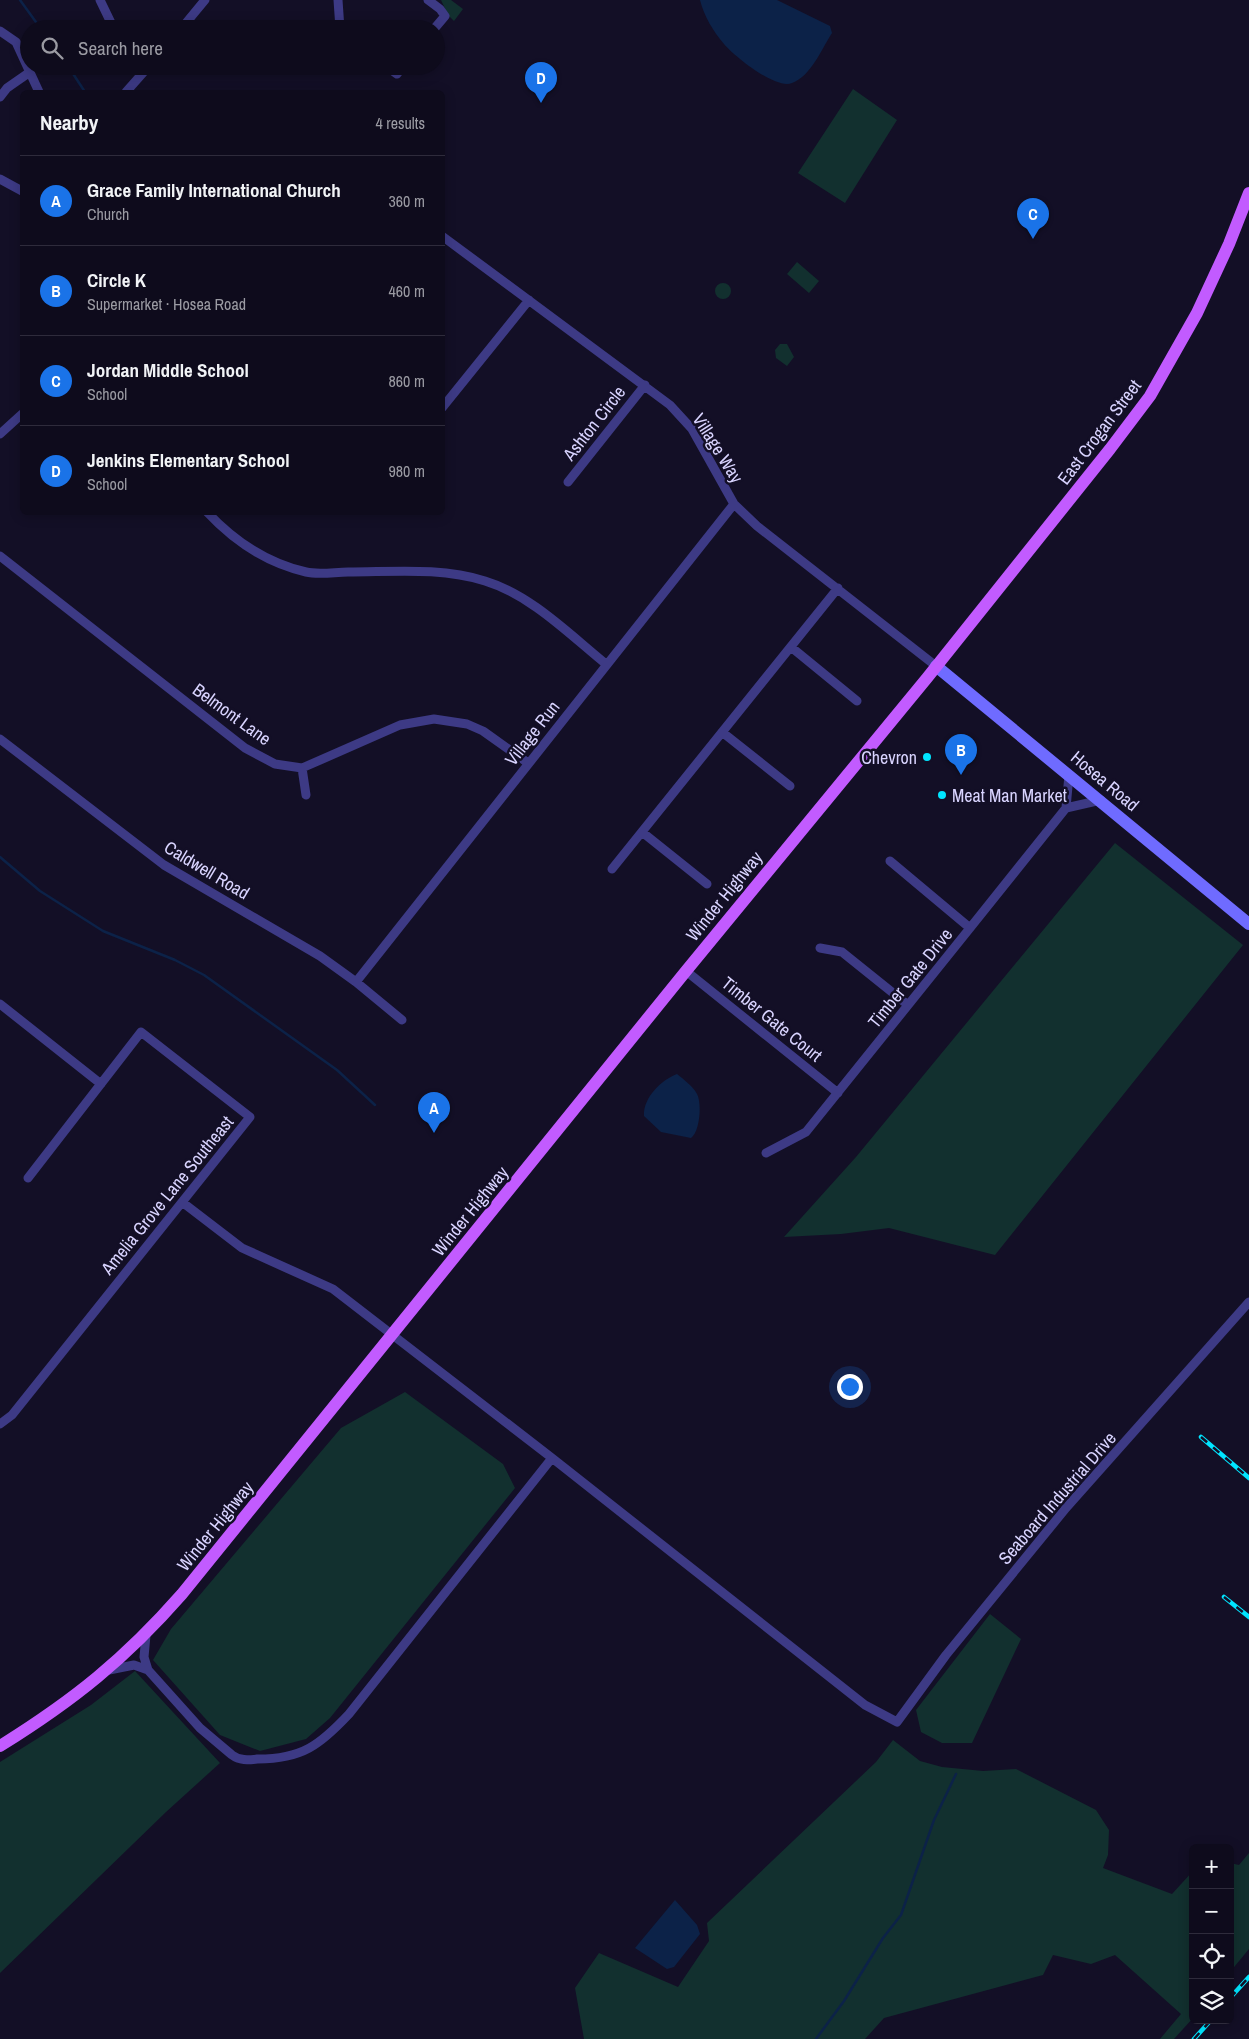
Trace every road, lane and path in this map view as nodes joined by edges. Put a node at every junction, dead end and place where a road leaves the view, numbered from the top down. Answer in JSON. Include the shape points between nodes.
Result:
{"nodes":[{"id":1,"x":100,"y":0,"type":"edge"},
{"id":2,"x":205,"y":0,"type":"edge"},
{"id":3,"x":338,"y":0,"type":"edge"},
{"id":4,"x":428,"y":0,"type":"edge"},
{"id":5,"x":110,"y":20,"type":"edge"},
{"id":6,"x":188,"y":20,"type":"edge"},
{"id":7,"x":339,"y":20,"type":"edge"},
{"id":8,"x":442,"y":20,"type":"edge"},
{"id":9,"x":0,"y":31,"type":"edge"},
{"id":10,"x":20,"y":51,"type":"edge"},
{"id":11,"x":26,"y":75,"type":"edge"},
{"id":12,"x":31,"y":75,"type":"edge"},
{"id":13,"x":140,"y":75,"type":"edge"},
{"id":14,"x":38,"y":90,"type":"edge"},
{"id":15,"x":128,"y":90,"type":"edge"},
{"id":16,"x":0,"y":97,"type":"edge"},
{"id":17,"x":0,"y":179,"type":"edge"},
{"id":18,"x":20,"y":190,"type":"edge"},
{"id":19,"x":1249,"y":193,"type":"edge"},
{"id":20,"x":445,"y":238,"type":"edge"},
{"id":21,"x":529,"y":300,"type":"junction"},
{"id":22,"x":645,"y":385,"type":"junction"},
{"id":23,"x":445,"y":404,"type":"edge"},
{"id":24,"x":20,"y":416,"type":"edge"},
{"id":25,"x":0,"y":434,"type":"edge"},
{"id":26,"x":568,"y":482,"type":"dead end"},
{"id":27,"x":734,"y":504,"type":"junction"},
{"id":28,"x":210,"y":515,"type":"edge"},
{"id":29,"x":0,"y":556,"type":"edge"},
{"id":30,"x":838,"y":588,"type":"junction"},
{"id":31,"x":791,"y":647,"type":"junction"},
{"id":32,"x":606,"y":664,"type":"junction"},
{"id":33,"x":936,"y":666,"type":"junction"},
{"id":34,"x":857,"y":700,"type":"dead end"},
{"id":35,"x":722,"y":732,"type":"junction"},
{"id":36,"x":0,"y":739,"type":"edge"},
{"id":37,"x":528,"y":764,"type":"junction"},
{"id":38,"x":302,"y":768,"type":"junction"},
{"id":39,"x":1070,"y":774,"type":"junction"},
{"id":40,"x":790,"y":786,"type":"dead end"},
{"id":41,"x":306,"y":795,"type":"dead end"},
{"id":42,"x":1100,"y":800,"type":"junction"},
{"id":43,"x":1066,"y":808,"type":"junction"},
{"id":44,"x":642,"y":832,"type":"junction"},
{"id":45,"x":890,"y":861,"type":"dead end"},
{"id":46,"x":612,"y":870,"type":"dead end"},
{"id":47,"x":707,"y":884,"type":"dead end"},
{"id":48,"x":1249,"y":924,"type":"edge"},
{"id":49,"x":970,"y":928,"type":"junction"},
{"id":50,"x":820,"y":948,"type":"dead end"},
{"id":51,"x":686,"y":971,"type":"junction"},
{"id":52,"x":356,"y":982,"type":"junction"},
{"id":53,"x":0,"y":1004,"type":"edge"},
{"id":54,"x":908,"y":1005,"type":"junction"},
{"id":55,"x":402,"y":1020,"type":"dead end"},
{"id":56,"x":101,"y":1084,"type":"junction"},
{"id":57,"x":838,"y":1093,"type":"junction"},
{"id":58,"x":766,"y":1153,"type":"dead end"},
{"id":59,"x":28,"y":1178,"type":"dead end"},
{"id":60,"x":182,"y":1202,"type":"junction"},
{"id":61,"x":1249,"y":1302,"type":"edge"},
{"id":62,"x":393,"y":1334,"type":"junction"},
{"id":63,"x":0,"y":1424,"type":"edge"},
{"id":64,"x":552,"y":1458,"type":"junction"},
{"id":65,"x":146,"y":1635,"type":"junction"},
{"id":66,"x":148,"y":1670,"type":"junction"},
{"id":67,"x":106,"y":1672,"type":"junction"},
{"id":68,"x":0,"y":1746,"type":"edge"}],
"edges":[{"from":1,"to":5,"type":"street"},
{"from":2,"to":6,"type":"street"},
{"from":3,"to":7,"type":"street"},
{"from":4,"to":8,"type":"street","via":[[445,16]]},
{"from":9,"to":10,"type":"street","via":[[16,42]]},
{"from":11,"to":16,"type":"street"},
{"from":12,"to":14,"type":"street"},
{"from":13,"to":15,"type":"street"},
{"from":17,"to":18,"type":"street"},
{"from":19,"to":33,"type":"main road","name":"East Crogan Street","via":[[1197,313],[1150,396]]},
{"from":20,"to":21,"type":"street","name":"Village Way"},
{"from":21,"to":22,"type":"street","name":"Village Way"},
{"from":21,"to":23,"type":"street"},
{"from":22,"to":26,"type":"street","name":"Ashton Circle"},
{"from":22,"to":27,"type":"street","name":"Village Way","via":[[692,429]]},
{"from":24,"to":25,"type":"street"},
{"from":27,"to":30,"type":"street","name":"Village Way","via":[[756,526]]},
{"from":27,"to":32,"type":"street","name":"Village Run"},
{"from":28,"to":32,"type":"street","via":[[243,546],[275,562],[308,572],[446,573],[484,581],[512,592],[533,606]]},
{"from":29,"to":38,"type":"street","name":"Belmont Lane","via":[[245,748],[275,764]]},
{"from":30,"to":31,"type":"street"},
{"from":30,"to":33,"type":"street","name":"Village Way"},
{"from":31,"to":34,"type":"street"},
{"from":31,"to":35,"type":"street"},
{"from":32,"to":37,"type":"street","name":"Village Run"},
{"from":33,"to":39,"type":"street","name":"Hosea Road"},
{"from":33,"to":51,"type":"main road","name":"Winder Highway"},
{"from":35,"to":40,"type":"street"},
{"from":35,"to":44,"type":"street"},
{"from":36,"to":52,"type":"street","name":"Caldwell Road","via":[[164,865],[320,956]]},
{"from":37,"to":38,"type":"street","via":[[484,731],[467,724],[434,719],[400,725]]},
{"from":37,"to":52,"type":"street","name":"Village Run"},
{"from":38,"to":41,"type":"street"},
{"from":39,"to":42,"type":"street","name":"Hosea Road"},
{"from":39,"to":43,"type":"street"},
{"from":42,"to":43,"type":"street"},
{"from":42,"to":48,"type":"street","name":"Hosea Road"},
{"from":43,"to":49,"type":"street","name":"Timber Gate Drive"},
{"from":44,"to":46,"type":"street"},
{"from":44,"to":47,"type":"street"},
{"from":45,"to":49,"type":"street"},
{"from":49,"to":54,"type":"street","name":"Timber Gate Drive"},
{"from":50,"to":54,"type":"street","via":[[842,952]]},
{"from":51,"to":57,"type":"street","name":"Timber Gate Court"},
{"from":51,"to":62,"type":"main road","name":"Winder Highway"},
{"from":52,"to":55,"type":"street","name":"Caldwell Road"},
{"from":53,"to":56,"type":"street"},
{"from":54,"to":57,"type":"street","name":"Timber Gate Drive"},
{"from":56,"to":59,"type":"street","name":"Amelia Grove Lane Southeast"},
{"from":56,"to":60,"type":"street","name":"Amelia Grove Lane Southeast","via":[[141,1032],[250,1118]]},
{"from":57,"to":58,"type":"street","name":"Timber Gate Drive","via":[[806,1132]]},
{"from":60,"to":62,"type":"street","via":[[242,1248],[333,1289]]},
{"from":60,"to":63,"type":"street","name":"Amelia Grove Lane Southeast","via":[[12,1415]]},
{"from":61,"to":64,"type":"street","name":"Seaboard Industrial Drive","via":[[1079,1493],[946,1656],[897,1722],[865,1705]]},
{"from":62,"to":64,"type":"street"},
{"from":62,"to":65,"type":"main road","name":"Winder Highway"},
{"from":64,"to":66,"type":"street","via":[[349,1714],[314,1747],[285,1758],[237,1760],[200,1728]]},
{"from":65,"to":66,"type":"street","via":[[144,1657]]},
{"from":65,"to":67,"type":"main road","name":"Winder Highway"},
{"from":66,"to":67,"type":"street","via":[[126,1665]]},
{"from":67,"to":68,"type":"main road","name":"Winder Highway"}]}
